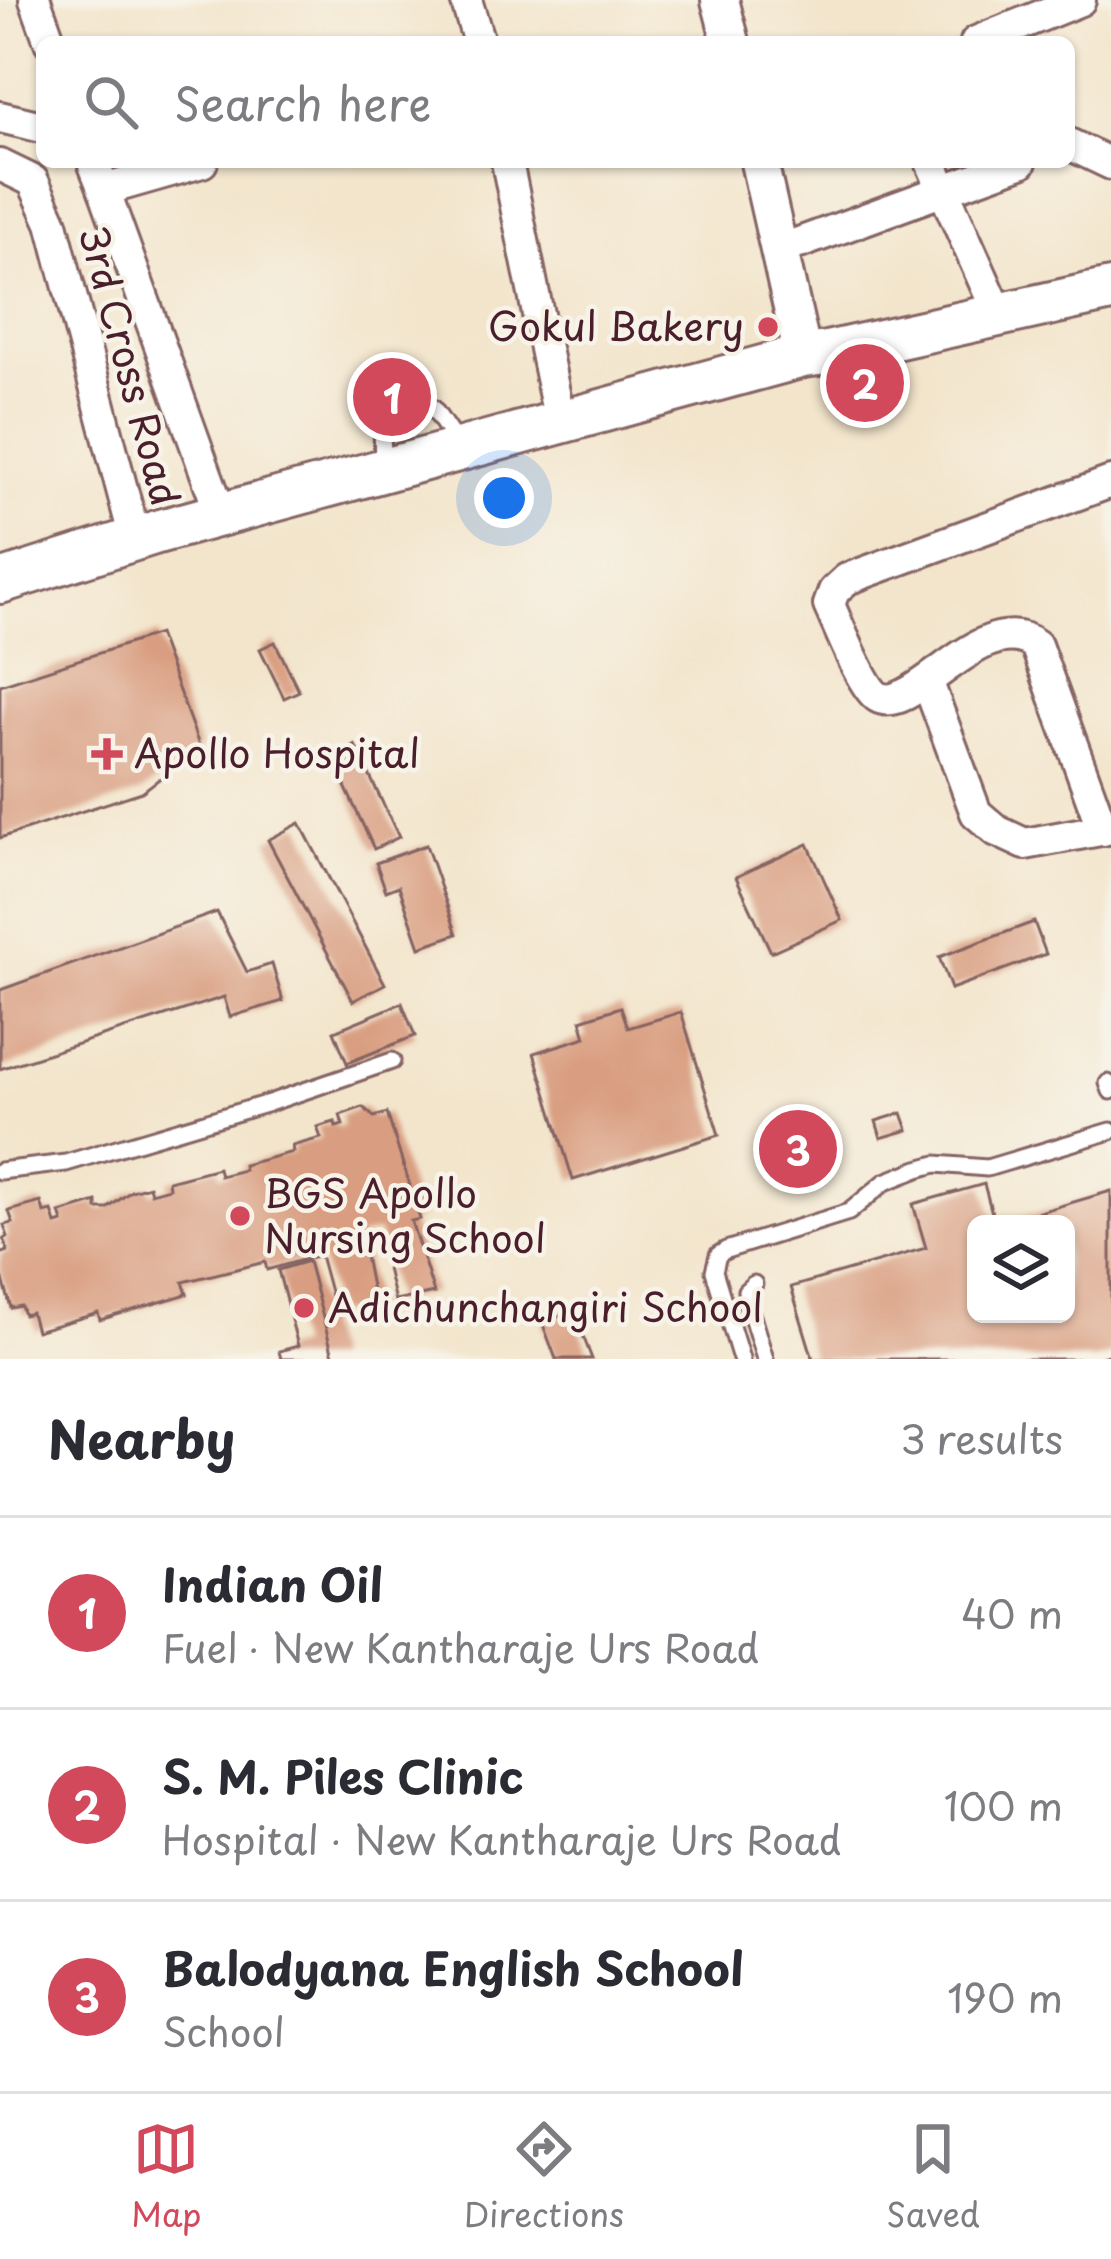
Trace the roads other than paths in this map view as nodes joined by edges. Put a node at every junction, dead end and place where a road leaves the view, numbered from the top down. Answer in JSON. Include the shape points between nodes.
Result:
{"nodes":[{"id":1,"x":35,"y":0,"type":"edge"},
{"id":2,"x":466,"y":0,"type":"edge"},
{"id":3,"x":720,"y":0,"type":"edge"},
{"id":4,"x":740,"y":0,"type":"edge"},
{"id":5,"x":1064,"y":3,"type":"edge"},
{"id":6,"x":48,"y":36,"type":"edge"},
{"id":7,"x":477,"y":36,"type":"edge"},
{"id":8,"x":729,"y":36,"type":"edge"},
{"id":9,"x":749,"y":36,"type":"edge"},
{"id":10,"x":990,"y":36,"type":"edge"},
{"id":11,"x":0,"y":117,"type":"edge"},
{"id":12,"x":36,"y":126,"type":"edge"},
{"id":13,"x":1075,"y":147,"type":"edge"},
{"id":14,"x":1111,"y":164,"type":"edge"},
{"id":15,"x":0,"y":165,"type":"edge"},
{"id":16,"x":157,"y":168,"type":"edge"},
{"id":17,"x":508,"y":168,"type":"edge"},
{"id":18,"x":761,"y":168,"type":"edge"},
{"id":19,"x":781,"y":168,"type":"edge"},
{"id":20,"x":985,"y":168,"type":"edge"},
{"id":21,"x":98,"y":176,"type":"edge"},
{"id":22,"x":938,"y":176,"type":"edge"},
{"id":23,"x":800,"y":243,"type":"junction"},
{"id":24,"x":1111,"y":290,"type":"edge"},
{"id":25,"x":999,"y":315,"type":"junction"},
{"id":26,"x":815,"y":354,"type":"junction"},
{"id":27,"x":560,"y":422,"type":"junction"},
{"id":28,"x":1111,"y":482,"type":"edge"},
{"id":29,"x":221,"y":515,"type":"junction"},
{"id":30,"x":135,"y":539,"type":"junction"},
{"id":31,"x":0,"y":582,"type":"edge"},
{"id":32,"x":928,"y":683,"type":"junction"},
{"id":33,"x":1107,"y":829,"type":"edge"},
{"id":34,"x":392,"y":1061,"type":"dead end"},
{"id":35,"x":1111,"y":1131,"type":"edge"},
{"id":36,"x":0,"y":1171,"type":"edge"},
{"id":37,"x":754,"y":1284,"type":"dead end"},
{"id":38,"x":741,"y":1359,"type":"edge"},
{"id":39,"x":766,"y":1359,"type":"edge"}],
"edges":[{"from":1,"to":6,"type":"street"},
{"from":2,"to":7,"type":"street"},
{"from":3,"to":8,"type":"street"},
{"from":4,"to":9,"type":"street"},
{"from":5,"to":10,"type":"street"},
{"from":11,"to":12,"type":"street"},
{"from":13,"to":14,"type":"street"},
{"from":15,"to":30,"type":"street","name":"3rd Cross Road","via":[[33,181],[52,223]]},
{"from":16,"to":21,"type":"street"},
{"from":17,"to":27,"type":"street"},
{"from":18,"to":26,"type":"street"},
{"from":19,"to":23,"type":"street"},
{"from":20,"to":22,"type":"street"},
{"from":21,"to":29,"type":"street"},
{"from":22,"to":23,"type":"street"},
{"from":22,"to":25,"type":"street"},
{"from":23,"to":26,"type":"street"},
{"from":24,"to":25,"type":"main road"},
{"from":25,"to":26,"type":"main road"},
{"from":26,"to":27,"type":"main road"},
{"from":27,"to":29,"type":"main road"},
{"from":28,"to":32,"type":"street","via":[[847,579],[834,591],[829,605],[879,698]]},
{"from":29,"to":30,"type":"main road"},
{"from":30,"to":31,"type":"main road"},
{"from":32,"to":33,"type":"street","via":[[976,813],[997,832],[1024,844]]},
{"from":32,"to":33,"type":"street","via":[[938,669],[1004,634],[1036,645]]},
{"from":34,"to":36,"type":"lane","via":[[66,1163]]},
{"from":35,"to":38,"type":"lane","via":[[987,1168],[918,1168],[849,1211],[726,1250],[714,1270]]},
{"from":37,"to":39,"type":"lane","via":[[747,1300]]}]}
